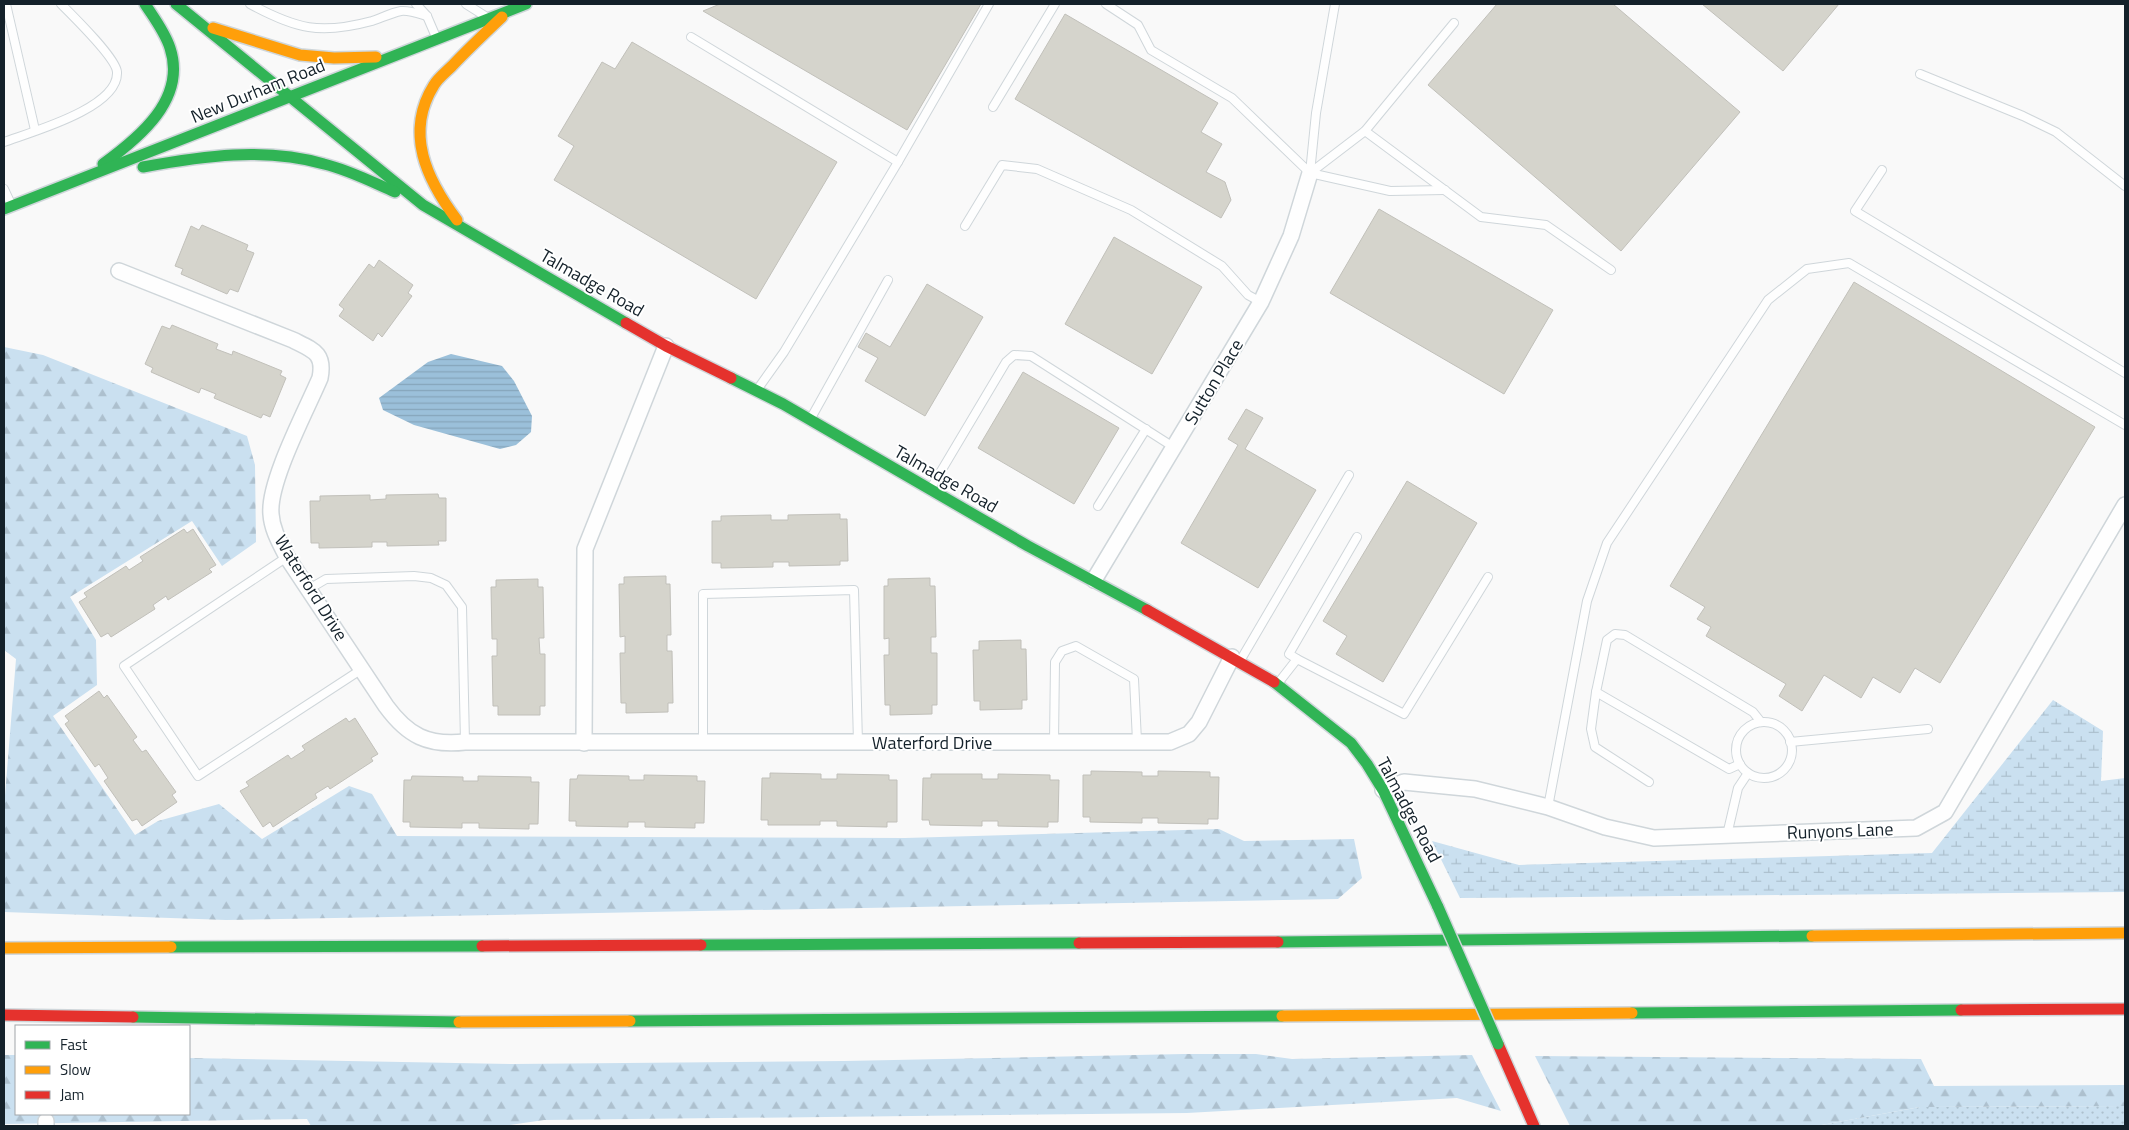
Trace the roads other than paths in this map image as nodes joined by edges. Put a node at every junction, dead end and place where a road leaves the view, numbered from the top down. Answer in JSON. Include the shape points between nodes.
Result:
{"nodes":[{"id":1,"x":6,"y":4,"type":"edge"},
{"id":2,"x":62,"y":4,"type":"edge"},
{"id":3,"x":145,"y":4,"type":"edge"},
{"id":4,"x":176,"y":4,"type":"edge"},
{"id":5,"x":250,"y":4,"type":"edge"},
{"id":6,"x":416,"y":4,"type":"edge"},
{"id":7,"x":466,"y":4,"type":"edge"},
{"id":8,"x":526,"y":4,"type":"edge"},
{"id":9,"x":989,"y":4,"type":"edge"},
{"id":10,"x":1055,"y":4,"type":"edge"},
{"id":11,"x":1106,"y":4,"type":"edge"},
{"id":12,"x":1335,"y":4,"type":"edge"},
{"id":13,"x":508,"y":10,"type":"junction"},
{"id":14,"x":427,"y":16,"type":"junction"},
{"id":15,"x":488,"y":18,"type":"junction"},
{"id":16,"x":199,"y":23,"type":"junction"},
{"id":17,"x":1454,"y":24,"type":"dead end"},
{"id":18,"x":691,"y":37,"type":"dead end"},
{"id":19,"x":437,"y":38,"type":"junction"},
{"id":20,"x":391,"y":56,"type":"junction"},
{"id":21,"x":1920,"y":74,"type":"dead end"},
{"id":22,"x":289,"y":96,"type":"junction"},
{"id":23,"x":993,"y":107,"type":"dead end"},
{"id":24,"x":35,"y":130,"type":"junction"},
{"id":25,"x":1365,"y":131,"type":"junction"},
{"id":26,"x":4,"y":142,"type":"edge"},
{"id":27,"x":898,"y":162,"type":"junction"},
{"id":28,"x":1882,"y":170,"type":"dead end"},
{"id":29,"x":1310,"y":173,"type":"junction"},
{"id":30,"x":81,"y":179,"type":"junction"},
{"id":31,"x":2125,"y":186,"type":"edge"},
{"id":32,"x":4,"y":189,"type":"edge"},
{"id":33,"x":1444,"y":190,"type":"junction"},
{"id":34,"x":423,"y":205,"type":"junction"},
{"id":35,"x":8,"y":207,"type":"edge"},
{"id":36,"x":965,"y":226,"type":"dead end"},
{"id":37,"x":465,"y":230,"type":"junction"},
{"id":38,"x":1611,"y":270,"type":"dead end"},
{"id":39,"x":120,"y":271,"type":"dead end"},
{"id":40,"x":888,"y":280,"type":"dead end"},
{"id":41,"x":1261,"y":302,"type":"junction"},
{"id":42,"x":666,"y":346,"type":"junction"},
{"id":43,"x":2125,"y":373,"type":"edge"},
{"id":44,"x":756,"y":391,"type":"junction"},
{"id":45,"x":810,"y":420,"type":"junction"},
{"id":46,"x":2125,"y":425,"type":"edge"},
{"id":47,"x":1146,"y":429,"type":"junction"},
{"id":48,"x":1175,"y":448,"type":"junction"},
{"id":49,"x":1349,"y":475,"type":"dead end"},
{"id":50,"x":930,"y":490,"type":"junction"},
{"id":51,"x":2125,"y":505,"type":"edge"},
{"id":52,"x":1098,"y":506,"type":"dead end"},
{"id":53,"x":1357,"y":537,"type":"dead end"},
{"id":54,"x":287,"y":557,"type":"junction"},
{"id":55,"x":1488,"y":577,"type":"dead end"},
{"id":56,"x":1094,"y":580,"type":"junction"},
{"id":57,"x":309,"y":589,"type":"junction"},
{"id":58,"x":1298,"y":659,"type":"junction"},
{"id":59,"x":1236,"y":660,"type":"junction"},
{"id":60,"x":362,"y":669,"type":"junction"},
{"id":61,"x":1278,"y":684,"type":"junction"},
{"id":62,"x":1596,"y":692,"type":"junction"},
{"id":63,"x":1761,"y":722,"type":"junction"},
{"id":64,"x":1928,"y":729,"type":"dead end"},
{"id":65,"x":1137,"y":741,"type":"junction"},
{"id":66,"x":465,"y":742,"type":"junction"},
{"id":67,"x":1054,"y":742,"type":"junction"},
{"id":68,"x":1790,"y":742,"type":"junction"},
{"id":69,"x":584,"y":743,"type":"junction"},
{"id":70,"x":703,"y":743,"type":"junction"},
{"id":71,"x":858,"y":743,"type":"junction"},
{"id":72,"x":1740,"y":764,"type":"junction"},
{"id":73,"x":1748,"y":773,"type":"junction"},
{"id":74,"x":1649,"y":782,"type":"dead end"},
{"id":75,"x":1383,"y":790,"type":"junction"},
{"id":76,"x":1548,"y":807,"type":"junction"},
{"id":77,"x":1727,"y":835,"type":"junction"},
{"id":78,"x":2125,"y":934,"type":"edge"},
{"id":79,"x":4,"y":948,"type":"edge"},
{"id":80,"x":2125,"y":1009,"type":"edge"},
{"id":81,"x":4,"y":1016,"type":"edge"},
{"id":82,"x":1534,"y":1126,"type":"edge"}],
"edges":[{"from":1,"to":24,"type":"lane"},
{"from":2,"to":24,"type":"lane","via":[[112,60],[117,72],[114,85],[102,100],[66,119]]},
{"from":3,"to":30,"type":"main road","via":[[170,50],[172,74],[166,102],[146,130]]},
{"from":4,"to":16,"type":"main road","name":"Talmadge Road"},
{"from":5,"to":14,"type":"lane","via":[[278,20],[318,29],[371,21],[402,11]]},
{"from":6,"to":14,"type":"lane"},
{"from":7,"to":15,"type":"lane"},
{"from":8,"to":13,"type":"main road","name":"New Durham Road"},
{"from":9,"to":27,"type":"lane"},
{"from":10,"to":23,"type":"lane"},
{"from":11,"to":29,"type":"lane","via":[[1138,25],[1151,50],[1232,98]]},
{"from":12,"to":29,"type":"lane","via":[[1316,113]]},
{"from":13,"to":15,"type":"main road","name":"New Durham Road"},
{"from":13,"to":37,"type":"main road","via":[[433,86],[418,128],[426,172],[440,198]]},
{"from":14,"to":19,"type":"lane"},
{"from":15,"to":19,"type":"main road","name":"New Durham Road"},
{"from":16,"to":20,"type":"main road","via":[[300,55],[334,58]]},
{"from":16,"to":22,"type":"main road","name":"Talmadge Road"},
{"from":17,"to":25,"type":"lane"},
{"from":18,"to":27,"type":"lane"},
{"from":19,"to":20,"type":"main road","name":"New Durham Road"},
{"from":20,"to":22,"type":"main road","name":"New Durham Road"},
{"from":21,"to":31,"type":"lane","via":[[2056,132]]},
{"from":22,"to":30,"type":"main road","name":"New Durham Road"},
{"from":22,"to":34,"type":"main road","name":"Talmadge Road"},
{"from":24,"to":26,"type":"lane"},
{"from":25,"to":29,"type":"lane"},
{"from":25,"to":33,"type":"lane"},
{"from":27,"to":44,"type":"lane","via":[[784,352]]},
{"from":28,"to":43,"type":"lane","via":[[1855,211]]},
{"from":29,"to":33,"type":"lane","via":[[1390,192]]},
{"from":29,"to":41,"type":"street","name":"Sutton Place","via":[[1292,236]]},
{"from":30,"to":34,"type":"main road","via":[[184,158],[269,154],[314,161],[351,172]]},
{"from":30,"to":35,"type":"main road","name":"New Durham Road"},
{"from":32,"to":35,"type":"lane"},
{"from":33,"to":38,"type":"lane","via":[[1481,217],[1546,225]]},
{"from":34,"to":37,"type":"main road","name":"Talmadge Road"},
{"from":36,"to":41,"type":"lane","via":[[1002,165],[1037,169],[1131,210],[1222,266],[1248,295]]},
{"from":37,"to":42,"type":"main road","name":"Talmadge Road"},
{"from":39,"to":54,"type":"street","name":"Waterford Drive","via":[[293,340],[320,357],[320,378],[272,495],[274,531]]},
{"from":40,"to":45,"type":"lane"},
{"from":41,"to":48,"type":"street","name":"Sutton Place"},
{"from":42,"to":44,"type":"main road","name":"Talmadge Road"},
{"from":42,"to":69,"type":"street","via":[[585,549]]},
{"from":44,"to":45,"type":"main road","name":"Talmadge Road"},
{"from":45,"to":50,"type":"main road","name":"Talmadge Road"},
{"from":46,"to":76,"type":"lane","via":[[1849,263],[1807,269],[1768,300],[1607,543],[1587,601]]},
{"from":47,"to":48,"type":"lane"},
{"from":47,"to":50,"type":"lane","via":[[1031,356],[1014,355],[1006,362]]},
{"from":47,"to":52,"type":"lane"},
{"from":48,"to":56,"type":"street","name":"Sutton Place"},
{"from":49,"to":59,"type":"lane"},
{"from":50,"to":56,"type":"main road","name":"Talmadge Road"},
{"from":51,"to":77,"type":"street","name":"Runyons Lane","via":[[1945,812],[1916,828]]},
{"from":53,"to":58,"type":"lane","via":[[1289,654]]},
{"from":54,"to":57,"type":"street","name":"Waterford Drive"},
{"from":54,"to":60,"type":"lane","via":[[124,666],[198,776]]},
{"from":55,"to":58,"type":"lane","via":[[1404,714]]},
{"from":56,"to":59,"type":"main road","name":"Talmadge Road"},
{"from":57,"to":60,"type":"street","name":"Waterford Drive"},
{"from":57,"to":66,"type":"lane","via":[[326,578],[414,576],[446,584],[462,607]]},
{"from":58,"to":61,"type":"lane"},
{"from":59,"to":61,"type":"main road","name":"Talmadge Road"},
{"from":59,"to":65,"type":"street","name":"Waterford Drive","via":[[1189,734],[1170,742]]},
{"from":60,"to":66,"type":"street","name":"Waterford Drive","via":[[405,728],[426,740],[444,744]]},
{"from":61,"to":75,"type":"main road","name":"Talmadge Road","via":[[1351,743]]},
{"from":62,"to":63,"type":"lane","via":[[1607,640],[1616,634],[1626,635],[1753,712]]},
{"from":62,"to":72,"type":"lane","via":[[1729,769]]},
{"from":62,"to":74,"type":"lane","via":[[1592,729],[1595,747]]},
{"from":63,"to":68,"type":"lane","via":[[1779,727]]},
{"from":63,"to":72,"type":"lane","via":[[1748,726],[1739,737],[1736,750]]},
{"from":64,"to":68,"type":"lane"},
{"from":65,"to":67,"type":"street","name":"Waterford Drive"},
{"from":65,"to":67,"type":"lane","via":[[1134,679],[1076,646],[1062,651],[1055,662]]},
{"from":66,"to":69,"type":"street","name":"Waterford Drive"},
{"from":67,"to":71,"type":"street","name":"Waterford Drive"},
{"from":68,"to":73,"type":"lane","via":[[1788,763],[1777,774],[1762,777]]},
{"from":69,"to":70,"type":"street","name":"Waterford Drive"},
{"from":70,"to":71,"type":"street","name":"Waterford Drive"},
{"from":70,"to":71,"type":"lane","via":[[703,594],[854,590]]},
{"from":72,"to":73,"type":"lane"},
{"from":73,"to":77,"type":"lane","via":[[1738,788]]},
{"from":75,"to":76,"type":"street","name":"Runyons Lane","via":[[1404,782],[1475,788]]},
{"from":75,"to":82,"type":"main road","name":"Talmadge Road","bridge":true},
{"from":76,"to":77,"type":"street","name":"Runyons Lane","via":[[1605,827],[1654,838]]},
{"from":78,"to":79,"type":"main road","via":[[1317,942]]},
{"from":80,"to":81,"type":"main road","via":[[473,1022]]}]}
